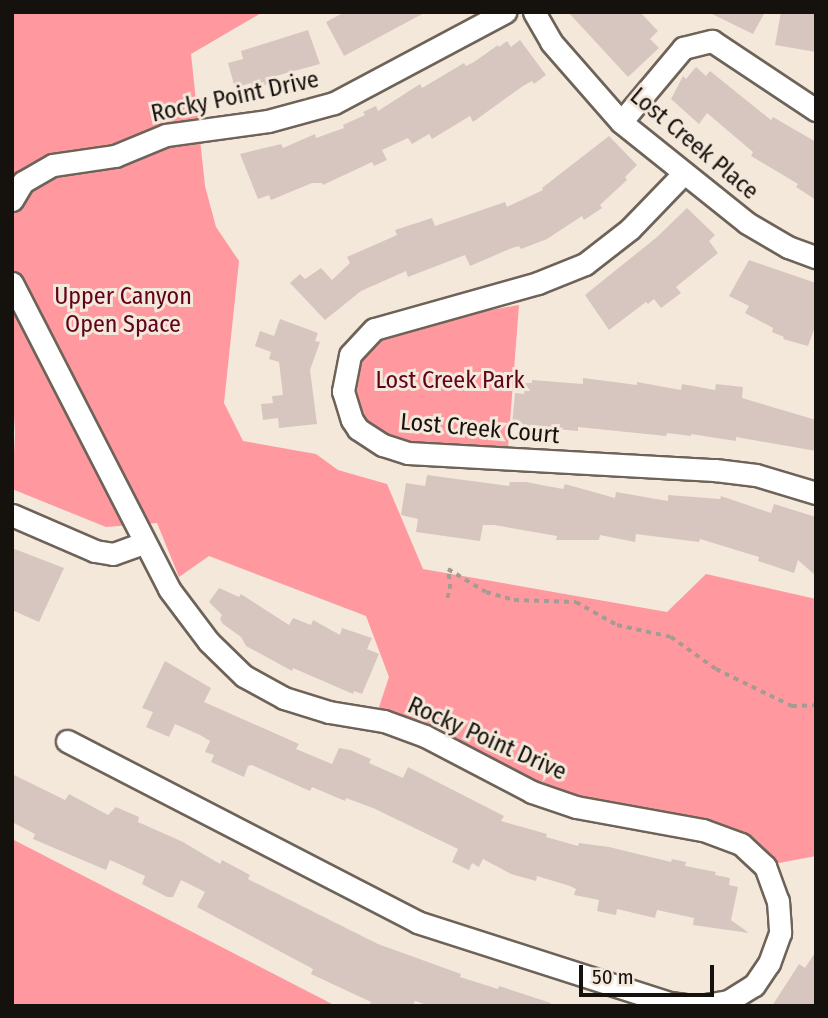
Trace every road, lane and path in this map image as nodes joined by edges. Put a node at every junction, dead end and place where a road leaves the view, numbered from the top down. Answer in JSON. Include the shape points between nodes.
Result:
{"nodes":[{"id":1,"x":505,"y":12,"type":"edge"},
{"id":2,"x":534,"y":12,"type":"edge"},
{"id":3,"x":816,"y":110,"type":"edge"},
{"id":4,"x":621,"y":122,"type":"junction"},
{"id":5,"x":684,"y":173,"type":"junction"},
{"id":6,"x":12,"y":200,"type":"edge"},
{"id":7,"x":816,"y":257,"type":"edge"},
{"id":8,"x":12,"y":283,"type":"edge"},
{"id":9,"x":816,"y":493,"type":"edge"},
{"id":10,"x":12,"y":515,"type":"edge"},
{"id":11,"x":144,"y":543,"type":"junction"},
{"id":12,"x":447,"y":598,"type":"dead end"},
{"id":13,"x":816,"y":705,"type":"edge"},
{"id":14,"x":67,"y":741,"type":"dead end"},
{"id":15,"x":697,"y":1006,"type":"edge"}],
"edges":[{"from":1,"to":6,"type":"street","name":"Rocky Point Drive","via":[[334,103],[268,121],[166,135],[115,156],[53,165],[23,182]]},
{"from":2,"to":4,"type":"street","name":"Lost Creek Place","via":[[551,42]]},
{"from":3,"to":4,"type":"street","via":[[712,41],[683,48]]},
{"from":4,"to":5,"type":"street","name":"Lost Creek Place"},
{"from":5,"to":7,"type":"street","name":"Lost Creek Place","via":[[747,223]]},
{"from":5,"to":9,"type":"street","name":"Lost Creek Court","via":[[630,229],[584,264],[538,283],[374,329],[350,355],[343,391],[352,420],[383,445],[408,453],[715,470],[756,475]]},
{"from":8,"to":11,"type":"street","name":"Rocky Point Drive"},
{"from":10,"to":11,"type":"street","via":[[95,551],[113,554]]},
{"from":11,"to":15,"type":"street","name":"Rocky Point Drive","via":[[169,589],[209,642],[244,676],[284,698],[329,712],[384,721],[425,736],[532,792],[576,807],[703,830],[741,844],[765,866],[778,901],[780,933],[769,963],[754,985],[728,1001]]},
{"from":12,"to":13,"type":"path","via":[[448,569],[486,592],[514,600],[576,602],[617,625],[671,637],[716,669],[792,706]]},
{"from":14,"to":15,"type":"street","name":"Rocky Point Drive","via":[[417,922],[670,1003]]}]}
